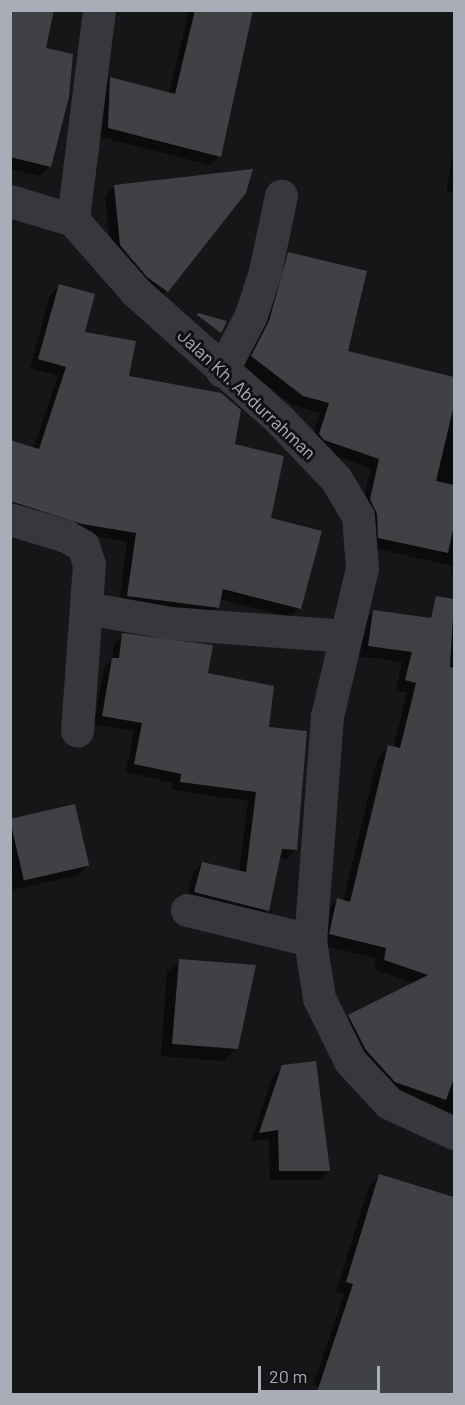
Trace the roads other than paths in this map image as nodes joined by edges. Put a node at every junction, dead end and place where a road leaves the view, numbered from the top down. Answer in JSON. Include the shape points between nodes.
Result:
{"nodes":[{"id":1,"x":99,"y":10,"type":"edge"},
{"id":2,"x":281,"y":196,"type":"dead end"},
{"id":3,"x":10,"y":201,"type":"edge"},
{"id":4,"x":73,"y":220,"type":"junction"},
{"id":5,"x":222,"y":371,"type":"junction"},
{"id":6,"x":10,"y":519,"type":"edge"},
{"id":7,"x":87,"y":608,"type":"junction"},
{"id":8,"x":346,"y":636,"type":"junction"},
{"id":9,"x":77,"y":731,"type":"dead end"},
{"id":10,"x":187,"y":910,"type":"dead end"},
{"id":11,"x":310,"y":940,"type":"junction"},
{"id":12,"x":454,"y":1133,"type":"edge"}],
"edges":[{"from":1,"to":4,"type":"street"},
{"from":2,"to":5,"type":"street","via":[[266,271],[251,315]]},
{"from":3,"to":4,"type":"street"},
{"from":4,"to":5,"type":"street","name":"Jalan Kh. Abdurrahman","via":[[136,292]]},
{"from":5,"to":8,"type":"street","name":"Jalan Kh. Abdurrahman","via":[[278,418],[336,479],[358,516],[362,568]]},
{"from":6,"to":7,"type":"street","via":[[66,536],[83,546],[89,564]]},
{"from":7,"to":8,"type":"street","via":[[170,623]]},
{"from":7,"to":9,"type":"street"},
{"from":8,"to":11,"type":"street","name":"Jalan Kh. Abdurrahman","via":[[327,716]]},
{"from":10,"to":11,"type":"street"},
{"from":11,"to":12,"type":"street","name":"Jalan Kh. Abdurrahman","via":[[319,999],[350,1061],[389,1103]]}]}
